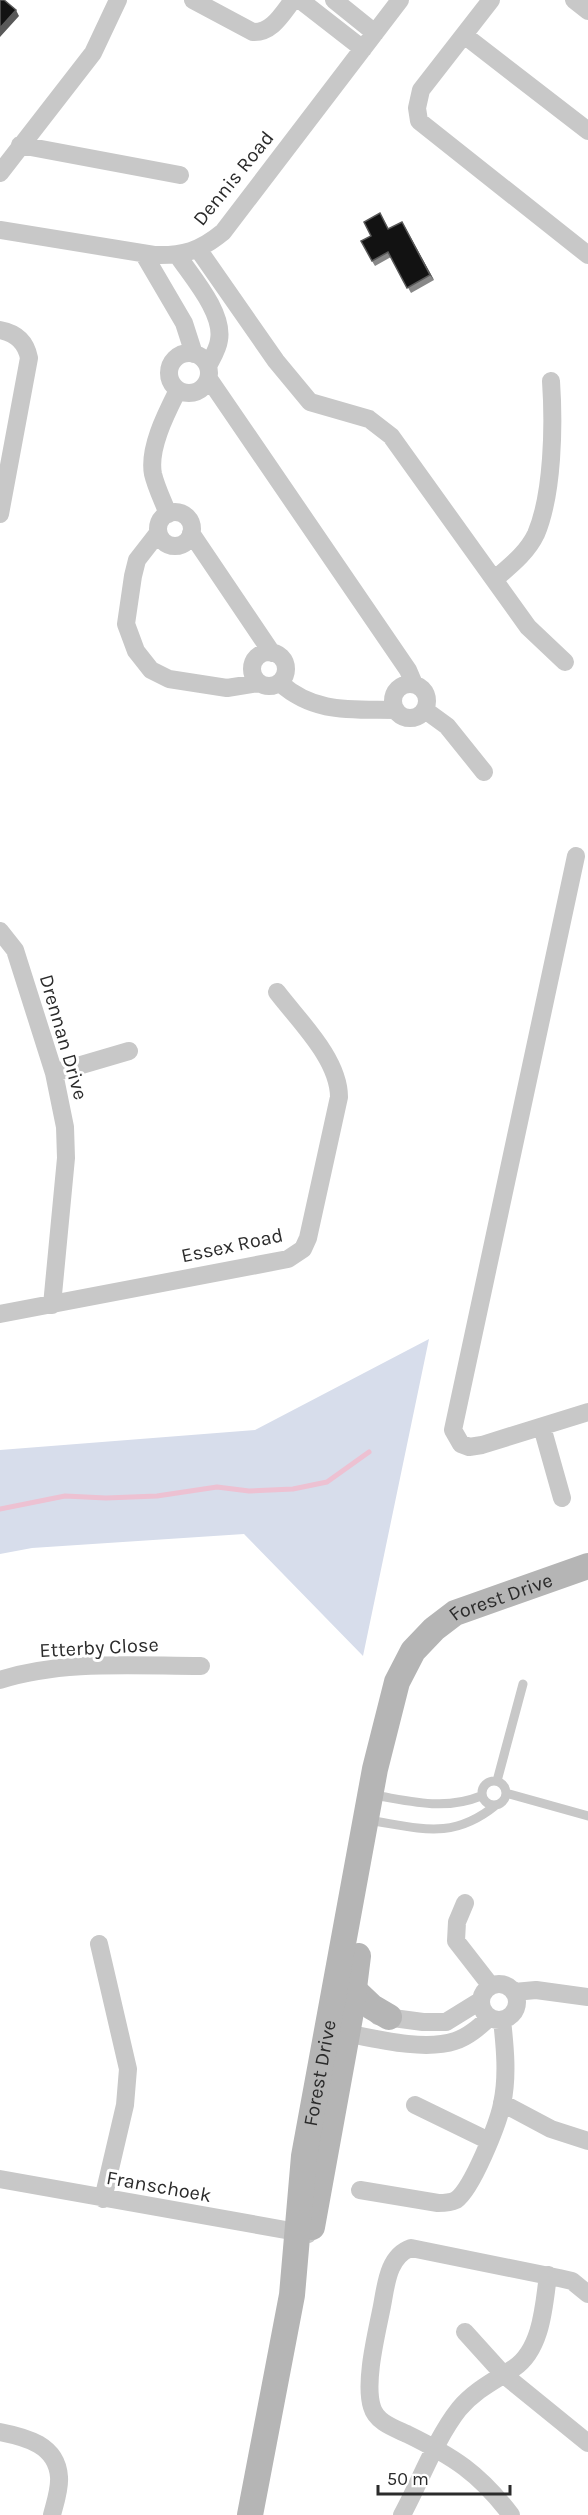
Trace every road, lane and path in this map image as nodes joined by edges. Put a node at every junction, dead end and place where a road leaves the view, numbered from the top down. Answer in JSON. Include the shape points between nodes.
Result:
{"nodes":[{"id":1,"x":118,"y":0,"type":"edge"},
{"id":2,"x":193,"y":0,"type":"edge"},
{"id":3,"x":293,"y":0,"type":"edge"},
{"id":4,"x":300,"y":0,"type":"edge"},
{"id":5,"x":334,"y":0,"type":"edge"},
{"id":6,"x":400,"y":0,"type":"edge"},
{"id":7,"x":491,"y":0,"type":"edge"},
{"id":8,"x":574,"y":0,"type":"edge"},
{"id":9,"x":588,"y":11,"type":"edge"},
{"id":10,"x":375,"y":33,"type":"junction"},
{"id":11,"x":464,"y":35,"type":"junction"},
{"id":12,"x":363,"y":49,"type":"junction"},
{"id":13,"x":588,"y":131,"type":"edge"},
{"id":14,"x":20,"y":145,"type":"junction"},
{"id":15,"x":0,"y":173,"type":"edge"},
{"id":16,"x":180,"y":175,"type":"dead end"},
{"id":17,"x":0,"y":230,"type":"edge"},
{"id":18,"x":198,"y":249,"type":"junction"},
{"id":19,"x":143,"y":254,"type":"junction"},
{"id":20,"x":588,"y":255,"type":"edge"},
{"id":21,"x":178,"y":256,"type":"junction"},
{"id":22,"x":205,"y":297,"type":"junction"},
{"id":23,"x":176,"y":310,"type":"junction"},
{"id":24,"x":0,"y":330,"type":"edge"},
{"id":25,"x":194,"y":354,"type":"junction"},
{"id":26,"x":209,"y":373,"type":"junction"},
{"id":27,"x":551,"y":381,"type":"dead end"},
{"id":28,"x":178,"y":390,"type":"junction"},
{"id":29,"x":0,"y":514,"type":"edge"},
{"id":30,"x":168,"y":514,"type":"junction"},
{"id":31,"x":158,"y":533,"type":"junction"},
{"id":32,"x":191,"y":533,"type":"junction"},
{"id":33,"x":495,"y":579,"type":"junction"},
{"id":34,"x":272,"y":653,"type":"junction"},
{"id":35,"x":565,"y":662,"type":"dead end"},
{"id":36,"x":258,"y":683,"type":"junction"},
{"id":37,"x":280,"y":683,"type":"junction"},
{"id":38,"x":414,"y":684,"type":"junction"},
{"id":39,"x":396,"y":710,"type":"junction"},
{"id":40,"x":424,"y":710,"type":"junction"},
{"id":41,"x":484,"y":772,"type":"dead end"},
{"id":42,"x":576,"y":856,"type":"dead end"},
{"id":43,"x":0,"y":931,"type":"edge"},
{"id":44,"x":277,"y":992,"type":"dead end"},
{"id":45,"x":129,"y":1051,"type":"dead end"},
{"id":46,"x":54,"y":1073,"type":"junction"},
{"id":47,"x":52,"y":1305,"type":"junction"},
{"id":48,"x":0,"y":1314,"type":"edge"},
{"id":49,"x":588,"y":1412,"type":"edge"},
{"id":50,"x":542,"y":1427,"type":"junction"},
{"id":51,"x":562,"y":1498,"type":"dead end"},
{"id":52,"x":588,"y":1566,"type":"edge"},
{"id":53,"x":201,"y":1666,"type":"dead end"},
{"id":54,"x":0,"y":1680,"type":"edge"},
{"id":55,"x":523,"y":1683,"type":"dead end"},
{"id":56,"x":497,"y":1781,"type":"junction"},
{"id":57,"x":506,"y":1793,"type":"junction"},
{"id":58,"x":378,"y":1795,"type":"junction"},
{"id":59,"x":481,"y":1796,"type":"junction"},
{"id":60,"x":496,"y":1805,"type":"junction"},
{"id":61,"x":588,"y":1816,"type":"edge"},
{"id":62,"x":373,"y":1821,"type":"junction"},
{"id":63,"x":465,"y":1903,"type":"dead end"},
{"id":64,"x":99,"y":1944,"type":"dead end"},
{"id":65,"x":491,"y":1986,"type":"junction"},
{"id":66,"x":514,"y":1992,"type":"junction"},
{"id":67,"x":588,"y":1997,"type":"edge"},
{"id":68,"x":480,"y":2001,"type":"junction"},
{"id":69,"x":342,"y":2015,"type":"junction"},
{"id":70,"x":389,"y":2017,"type":"joint"},
{"id":71,"x":496,"y":2019,"type":"junction"},
{"id":72,"x":502,"y":2103,"type":"junction"},
{"id":73,"x":415,"y":2105,"type":"dead end"},
{"id":74,"x":489,"y":2141,"type":"junction"},
{"id":75,"x":588,"y":2141,"type":"edge"},
{"id":76,"x":0,"y":2179,"type":"edge"},
{"id":77,"x":360,"y":2190,"type":"dead end"},
{"id":78,"x":103,"y":2199,"type":"junction"},
{"id":79,"x":304,"y":2233,"type":"junction"},
{"id":80,"x":548,"y":2275,"type":"junction"},
{"id":81,"x":588,"y":2294,"type":"edge"},
{"id":82,"x":465,"y":2332,"type":"dead end"},
{"id":83,"x":503,"y":2374,"type":"junction"},
{"id":84,"x":0,"y":2432,"type":"edge"},
{"id":85,"x":588,"y":2443,"type":"edge"},
{"id":86,"x":437,"y":2448,"type":"junction"},
{"id":87,"x":52,"y":2515,"type":"edge"},
{"id":88,"x":250,"y":2515,"type":"edge"},
{"id":89,"x":264,"y":2515,"type":"edge"},
{"id":90,"x":402,"y":2515,"type":"edge"},
{"id":91,"x":511,"y":2515,"type":"edge"}],
"edges":[{"from":1,"to":14,"type":"street","via":[[93,53]]},
{"from":2,"to":3,"type":"street","via":[[262,33]]},
{"from":4,"to":12,"type":"street"},
{"from":5,"to":10,"type":"street"},
{"from":6,"to":10,"type":"street","name":"Dennis Road"},
{"from":7,"to":11,"type":"street"},
{"from":8,"to":9,"type":"street"},
{"from":10,"to":12,"type":"street","name":"Dennis Road"},
{"from":11,"to":13,"type":"street"},
{"from":11,"to":20,"type":"street","via":[[421,90],[419,121]]},
{"from":12,"to":18,"type":"street","name":"Dennis Road","via":[[222,232]]},
{"from":14,"to":15,"type":"street"},
{"from":14,"to":16,"type":"street"},
{"from":17,"to":19,"type":"street","name":"Dennis Road"},
{"from":18,"to":21,"type":"street","name":"Dennis Road"},
{"from":18,"to":33,"type":"street","via":[[310,402],[369,419],[391,436]]},
{"from":19,"to":21,"type":"street","name":"Dennis Road"},
{"from":19,"to":23,"type":"street"},
{"from":21,"to":22,"type":"street"},
{"from":22,"to":23,"type":"street"},
{"from":22,"to":26,"type":"street","via":[[220,324]]},
{"from":23,"to":25,"type":"street"},
{"from":24,"to":29,"type":"street","via":[[20,339],[29,358]]},
{"from":25,"to":26,"type":"street","via":[[205,360]]},
{"from":25,"to":28,"type":"street","via":[[180,356],[171,365],[170,378]]},
{"from":26,"to":28,"type":"street","via":[[206,385],[196,393]]},
{"from":26,"to":38,"type":"street"},
{"from":27,"to":33,"type":"street","via":[[553,420],[546,496],[536,534],[521,556]]},
{"from":28,"to":30,"type":"street","via":[[155,446],[153,473]]},
{"from":30,"to":31,"type":"street","via":[[159,521]]},
{"from":30,"to":32,"type":"street","via":[[188,518]]},
{"from":31,"to":32,"type":"street","via":[[164,542],[175,546],[186,542]]},
{"from":31,"to":36,"type":"street","via":[[137,561],[133,576],[126,624],[136,651],[151,670],[169,680],[227,688]]},
{"from":32,"to":34,"type":"street"},
{"from":33,"to":35,"type":"street","via":[[528,627]]},
{"from":34,"to":36,"type":"street","via":[[262,654],[253,662],[252,673]]},
{"from":34,"to":37,"type":"street","via":[[284,663],[285,674]]},
{"from":36,"to":37,"type":"street","via":[[269,687]]},
{"from":37,"to":39,"type":"street","via":[[295,696],[334,709]]},
{"from":38,"to":39,"type":"street","via":[[403,685],[395,693]]},
{"from":38,"to":40,"type":"street","via":[[426,694]]},
{"from":39,"to":40,"type":"street","via":[[410,718]]},
{"from":40,"to":41,"type":"street","via":[[447,726]]},
{"from":42,"to":50,"type":"street","via":[[453,1430],[461,1444],[469,1447]]},
{"from":43,"to":46,"type":"street","name":"Drennan Drive","via":[[15,950]]},
{"from":44,"to":47,"type":"street","name":"Essex Road","via":[[327,1058],[339,1084],[303,1249],[288,1259]]},
{"from":45,"to":46,"type":"street"},
{"from":46,"to":47,"type":"street","name":"Drennan Drive","via":[[66,1142]]},
{"from":47,"to":48,"type":"street","name":"Essex Road"},
{"from":49,"to":50,"type":"street"},
{"from":50,"to":51,"type":"street"},
{"from":52,"to":58,"type":"street","name":"Forest Drive","via":[[464,1608],[443,1621],[424,1642]]},
{"from":53,"to":54,"type":"street","name":"Etterby Close","via":[[82,1667]]},
{"from":55,"to":56,"type":"lane"},
{"from":56,"to":57,"type":"lane"},
{"from":56,"to":59,"type":"lane","via":[[485,1784]]},
{"from":57,"to":60,"type":"lane"},
{"from":57,"to":61,"type":"lane"},
{"from":58,"to":59,"type":"lane","via":[[440,1805]]},
{"from":58,"to":62,"type":"street","name":"Forest Drive"},
{"from":59,"to":60,"type":"lane","via":[[490,1805]]},
{"from":60,"to":62,"type":"lane","via":[[472,1822],[448,1830]]},
{"from":62,"to":69,"type":"street","name":"Forest Drive"},
{"from":63,"to":65,"type":"street","via":[[457,1922],[456,1941]]},
{"from":64,"to":78,"type":"street","via":[[128,2070]]},
{"from":65,"to":66,"type":"street","via":[[504,1985]]},
{"from":65,"to":68,"type":"street"},
{"from":66,"to":67,"type":"street","via":[[536,1990]]},
{"from":66,"to":71,"type":"street","via":[[515,2009],[508,2018]]},
{"from":68,"to":70,"type":"street","via":[[446,2022]]},
{"from":68,"to":71,"type":"street","via":[[481,2008]]},
{"from":69,"to":70,"type":"street","via":[[372,2007]]},
{"from":69,"to":71,"type":"street","via":[[399,2042],[442,2044],[467,2036]]},
{"from":69,"to":79,"type":"street","name":"Forest Drive"},
{"from":71,"to":72,"type":"street","via":[[505,2047]]},
{"from":72,"to":74,"type":"street"},
{"from":72,"to":75,"type":"street","via":[[551,2129]]},
{"from":73,"to":74,"type":"street"},
{"from":74,"to":77,"type":"street","via":[[464,2192],[447,2203]]},
{"from":76,"to":78,"type":"street","name":"Franschoek"},
{"from":78,"to":79,"type":"street","name":"Franschoek"},
{"from":79,"to":88,"type":"street","name":"Forest Drive"},
{"from":79,"to":89,"type":"street","name":"Forest Drive"},
{"from":80,"to":81,"type":"street","via":[[572,2281]]},
{"from":80,"to":83,"type":"street","via":[[535,2338],[524,2359]]},
{"from":80,"to":86,"type":"street","via":[[411,2248],[394,2261],[372,2355],[372,2410],[381,2420]]},
{"from":82,"to":83,"type":"street"},
{"from":83,"to":85,"type":"street"},
{"from":83,"to":86,"type":"street","via":[[468,2400],[448,2425]]},
{"from":84,"to":87,"type":"street","via":[[31,2439],[55,2462],[59,2478]]},
{"from":86,"to":90,"type":"street"},
{"from":86,"to":91,"type":"street","via":[[472,2471]]}]}
